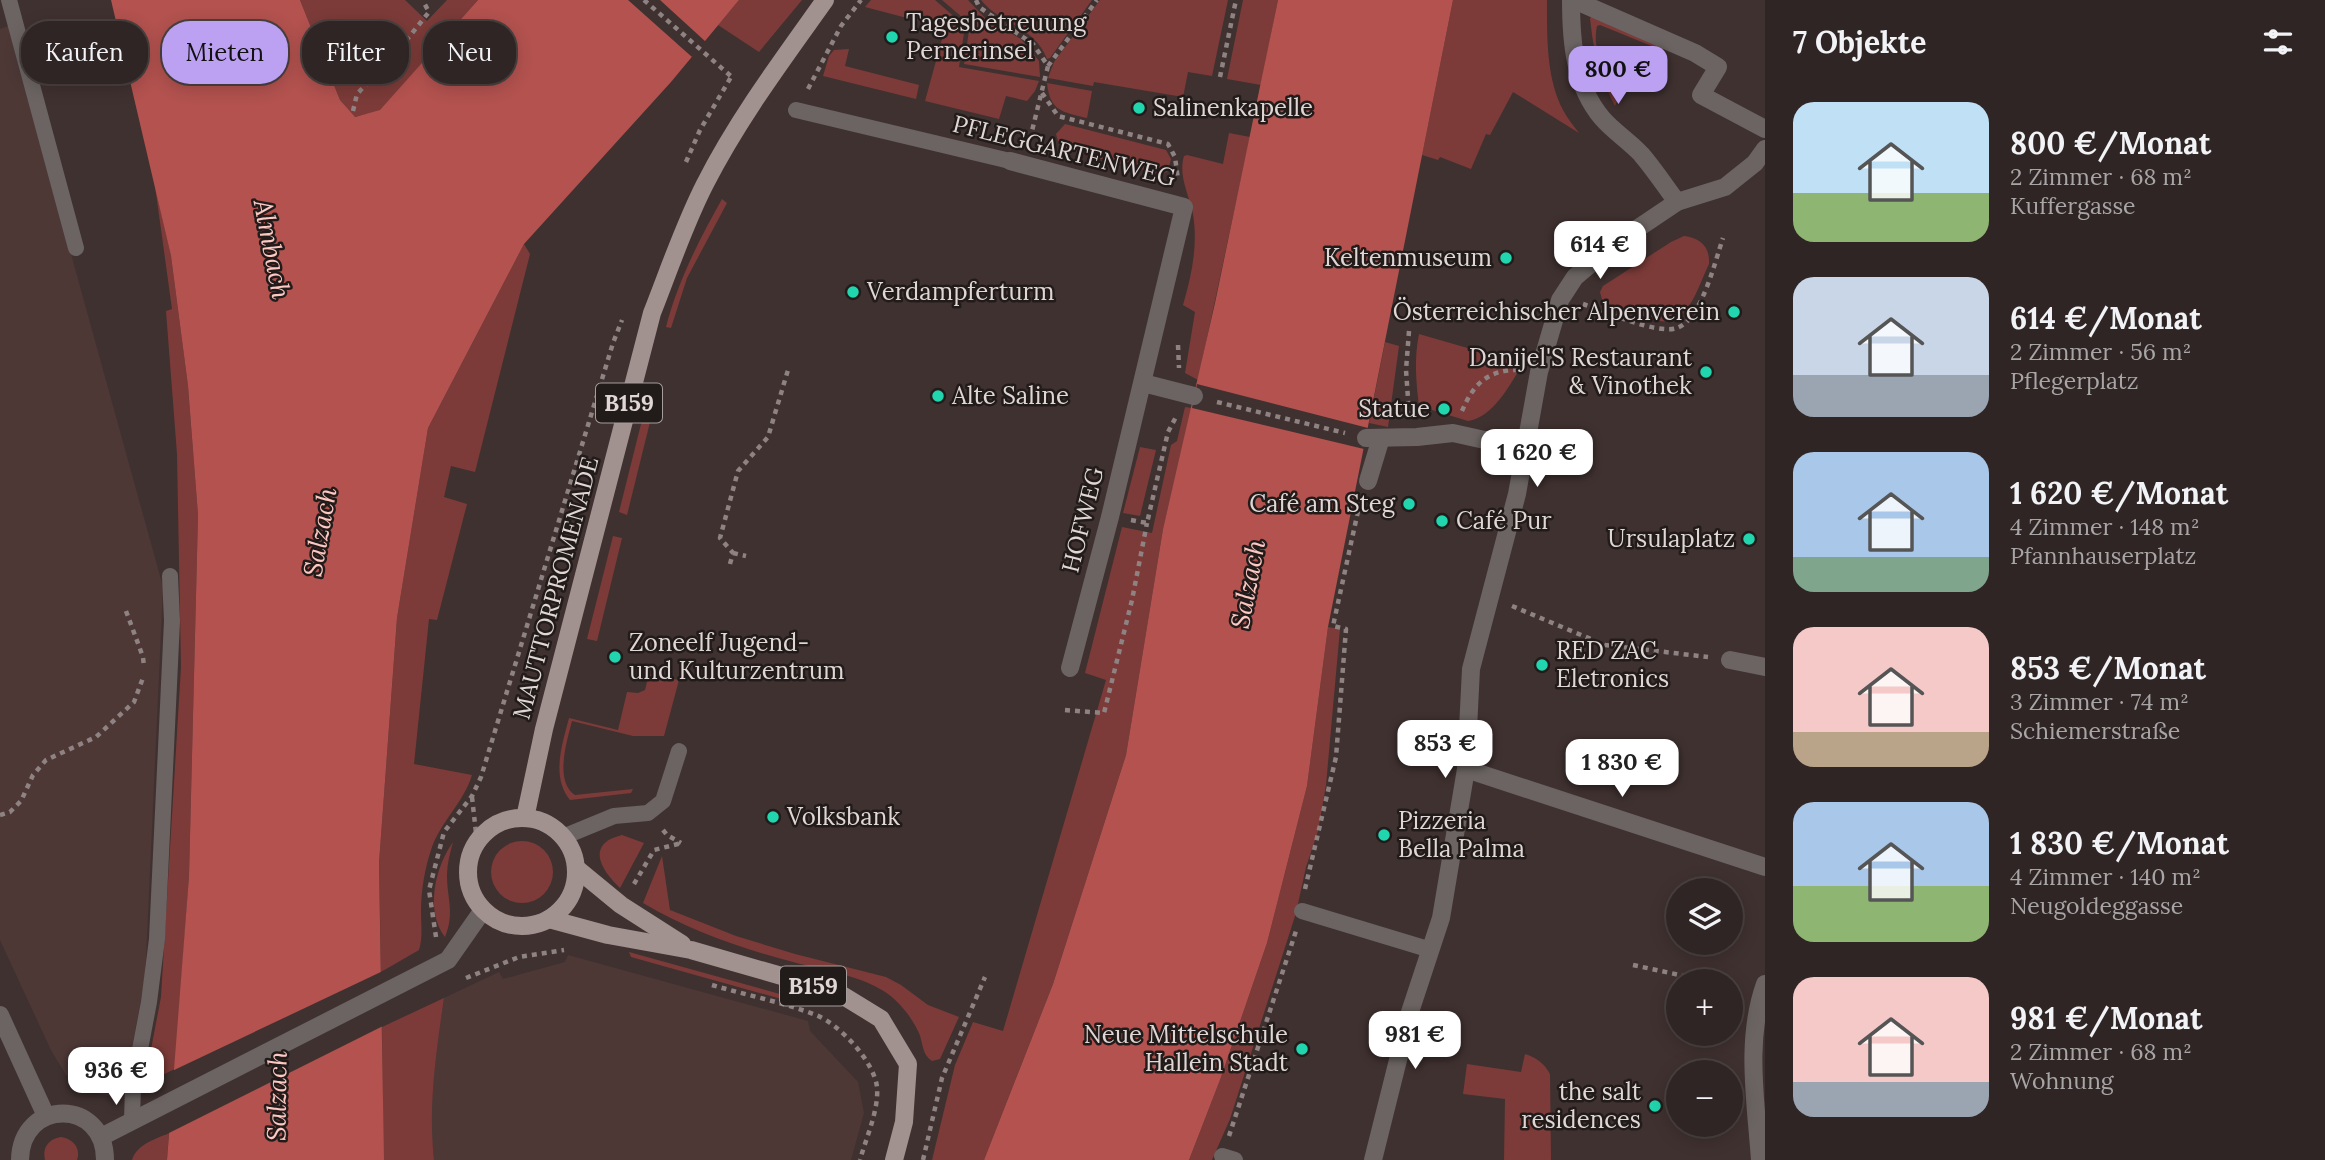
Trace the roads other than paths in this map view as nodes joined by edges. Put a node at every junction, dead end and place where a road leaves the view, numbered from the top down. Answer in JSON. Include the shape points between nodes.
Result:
{"nodes":[{"id":1,"x":9,"y":0,"type":"edge"},
{"id":2,"x":825,"y":0,"type":"edge"},
{"id":3,"x":1573,"y":0,"type":"edge"},
{"id":4,"x":796,"y":110,"type":"road end"},
{"id":5,"x":1765,"y":129,"type":"edge"},
{"id":6,"x":1765,"y":149,"type":"edge"},
{"id":7,"x":1017,"y":162,"type":"joint"},
{"id":8,"x":1677,"y":202,"type":"junction"},
{"id":9,"x":76,"y":248,"type":"dead end"},
{"id":10,"x":1143,"y":383,"type":"junction"},
{"id":11,"x":1194,"y":396,"type":"road end"},
{"id":12,"x":1525,"y":449,"type":"junction"},
{"id":13,"x":1365,"y":489,"type":"road end"},
{"id":14,"x":170,"y":576,"type":"dead end"},
{"id":15,"x":1730,"y":660,"type":"road end"},
{"id":16,"x":1765,"y":667,"type":"edge"},
{"id":17,"x":1070,"y":668,"type":"dead end"},
{"id":18,"x":679,"y":751,"type":"dead end"},
{"id":19,"x":1466,"y":769,"type":"junction"},
{"id":20,"x":524,"y":818,"type":"junction"},
{"id":21,"x":563,"y":837,"type":"junction"},
{"id":22,"x":1765,"y":867,"type":"edge"},
{"id":23,"x":576,"y":868,"type":"junction"},
{"id":24,"x":483,"y":910,"type":"junction"},
{"id":25,"x":1302,"y":911,"type":"road end"},
{"id":26,"x":549,"y":919,"type":"junction"},
{"id":27,"x":691,"y":950,"type":"junction"},
{"id":28,"x":1431,"y":950,"type":"junction"},
{"id":29,"x":1765,"y":984,"type":"edge"},
{"id":30,"x":0,"y":1015,"type":"edge"},
{"id":31,"x":46,"y":1116,"type":"junction"},
{"id":32,"x":132,"y":1121,"type":"junction"},
{"id":33,"x":101,"y":1137,"type":"junction"},
{"id":34,"x":20,"y":1160,"type":"edge"},
{"id":35,"x":105,"y":1160,"type":"edge"},
{"id":36,"x":894,"y":1160,"type":"edge"},
{"id":37,"x":1373,"y":1160,"type":"edge"},
{"id":38,"x":1760,"y":1160,"type":"edge"}],
"edges":[{"from":1,"to":9,"type":"lane"},
{"from":2,"to":20,"type":"main road","name":"MAUTTORPROMENADE","number":"B159","via":[[759,94],[705,184],[652,313]]},
{"from":3,"to":5,"type":"street","via":[[1718,67],[1701,95]]},
{"from":3,"to":8,"type":"street","via":[[1575,60],[1589,99],[1601,117],[1642,155]]},
{"from":4,"to":7,"type":"lane","name":"PFLEGGARTENWEG"},
{"from":6,"to":8,"type":"street","via":[[1725,187]]},
{"from":7,"to":10,"type":"street","name":"PFLEGGARTENWEG","via":[[1184,207]]},
{"from":8,"to":12,"type":"street","via":[[1613,245],[1575,278],[1562,298],[1539,372]]},
{"from":10,"to":11,"type":"street"},
{"from":10,"to":17,"type":"street","name":"HOFWEG"},
{"from":12,"to":13,"type":"street","via":[[1453,433],[1374,438]]},
{"from":12,"to":19,"type":"street","via":[[1471,669]]},
{"from":14,"to":32,"type":"lane","via":[[173,621],[157,939],[133,1086]]},
{"from":15,"to":16,"type":"street"},
{"from":18,"to":21,"type":"lane","via":[[663,801],[648,813],[614,816]]},
{"from":19,"to":22,"type":"street"},
{"from":19,"to":28,"type":"street","via":[[1450,873]]},
{"from":20,"to":21,"type":"main road","via":[[552,827]]},
{"from":20,"to":24,"type":"main road","via":[[490,828],[477,842],[468,877]]},
{"from":21,"to":23,"type":"main road","number":"B159"},
{"from":23,"to":26,"type":"main road","via":[[569,897]]},
{"from":23,"to":27,"type":"main road","number":"B159","via":[[621,905]]},
{"from":24,"to":26,"type":"main road","number":"B159","via":[[515,926]]},
{"from":24,"to":32,"type":"street","via":[[448,960]]},
{"from":25,"to":28,"type":"lane"},
{"from":26,"to":27,"type":"main road","number":"B159"},
{"from":27,"to":36,"type":"main road","number":"B159","via":[[836,992],[881,1019],[908,1063],[904,1122]]},
{"from":28,"to":37,"type":"street","via":[[1410,1012]]},
{"from":29,"to":38,"type":"street","via":[[1755,1027]]},
{"from":30,"to":31,"type":"street"},
{"from":31,"to":33,"type":"street","via":[[72,1114],[86,1120]]},
{"from":31,"to":34,"type":"street","via":[[24,1136]]},
{"from":32,"to":33,"type":"street"},
{"from":33,"to":35,"type":"street"}]}
